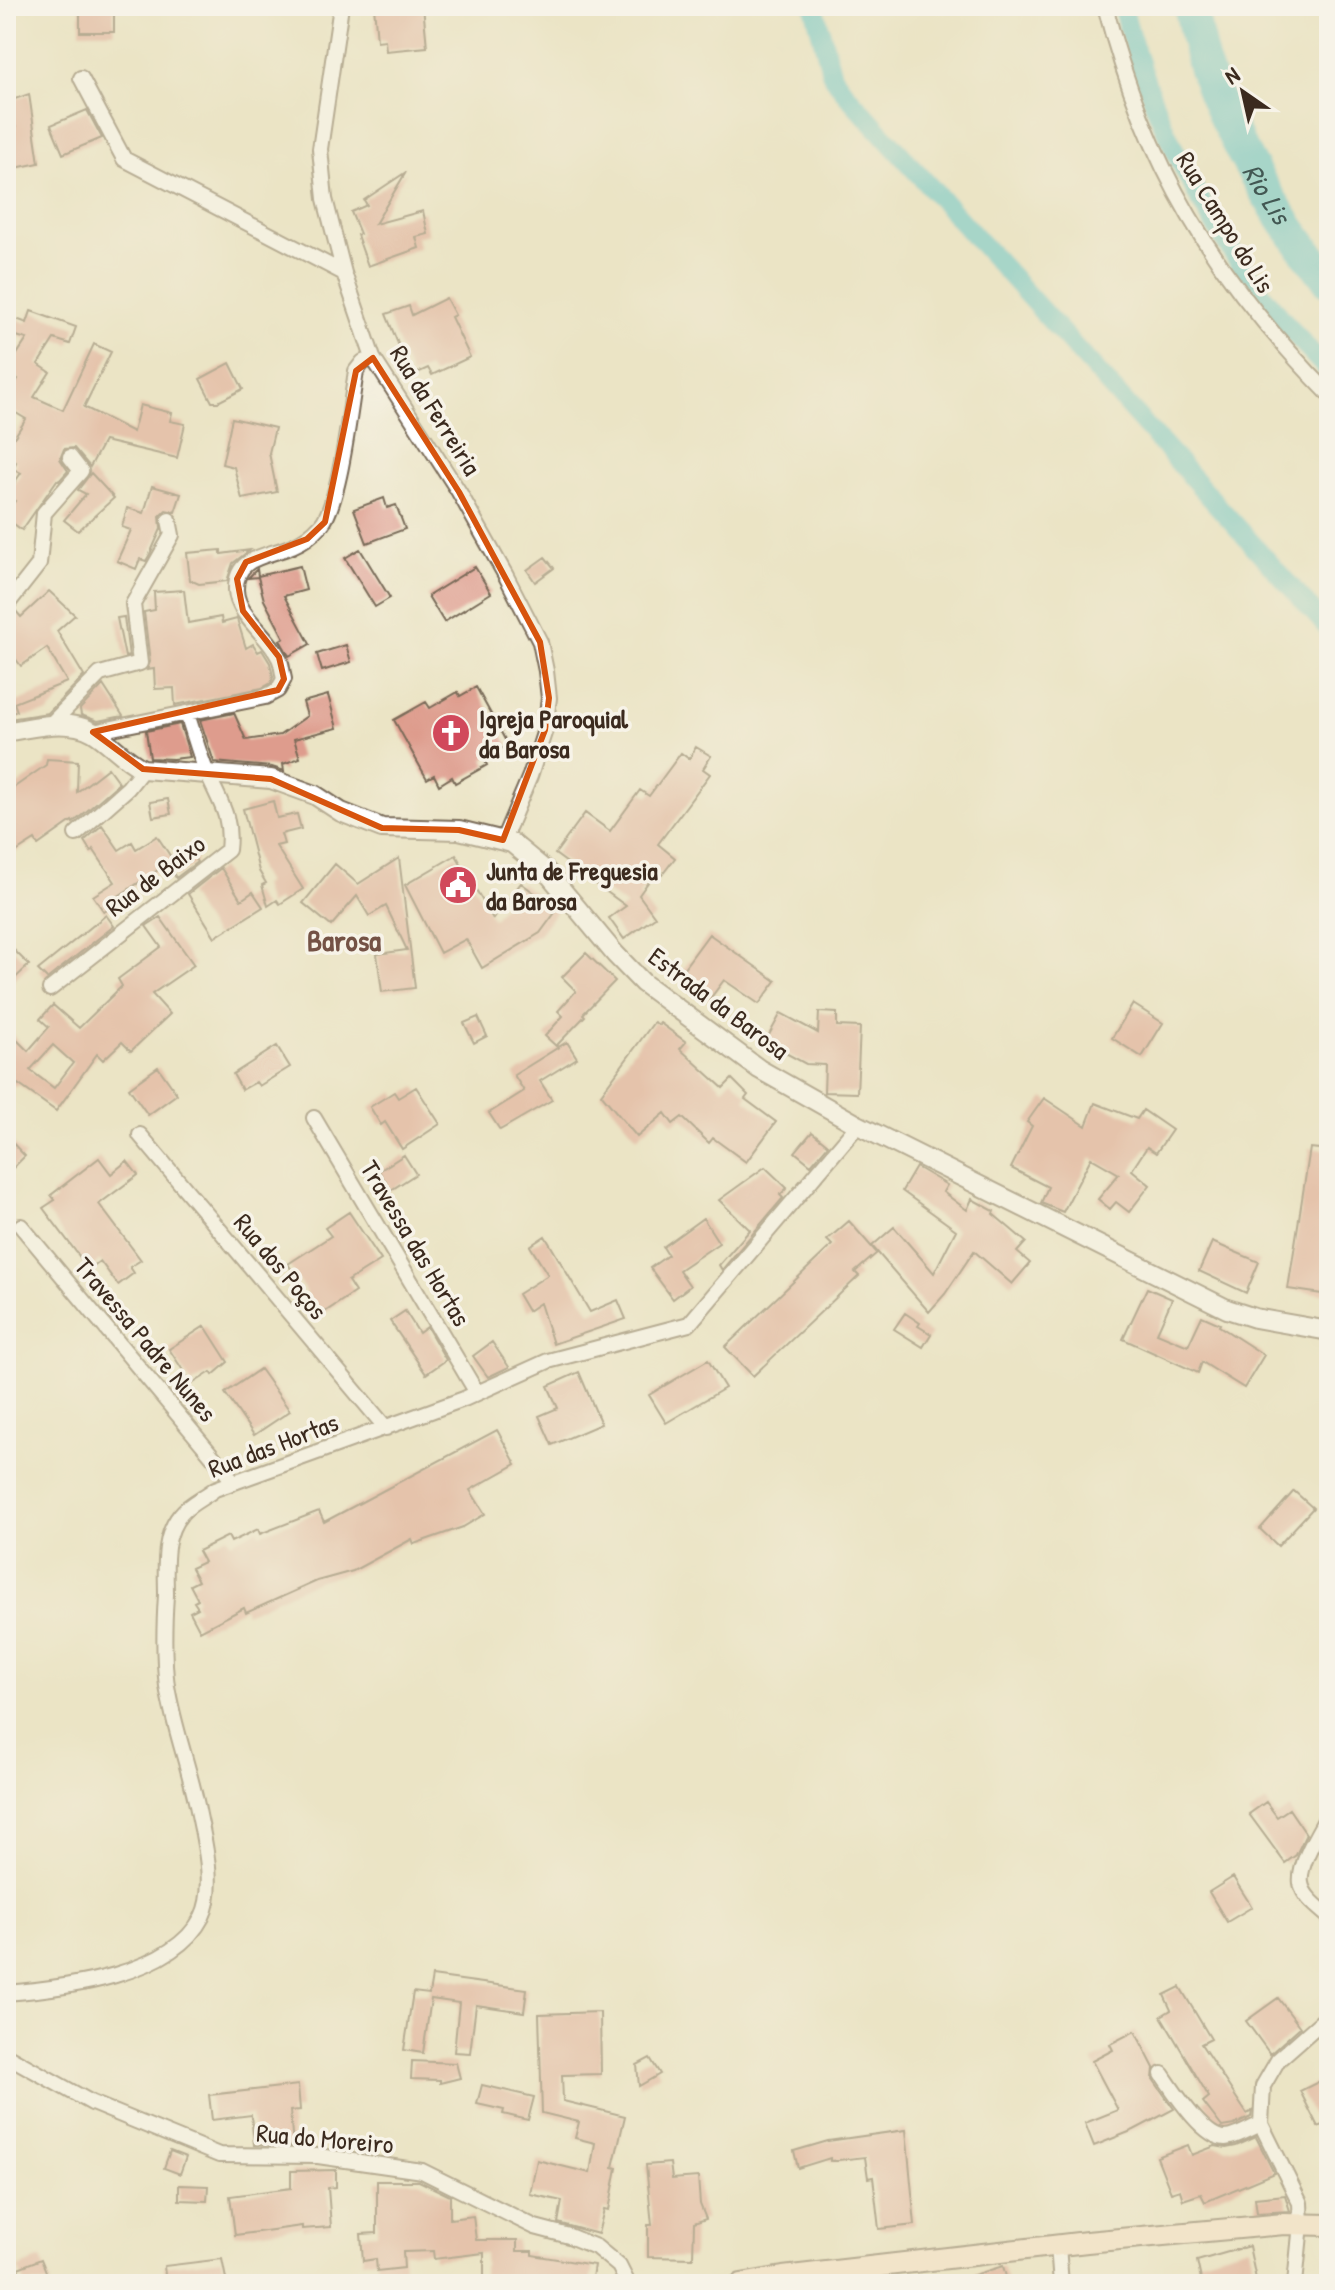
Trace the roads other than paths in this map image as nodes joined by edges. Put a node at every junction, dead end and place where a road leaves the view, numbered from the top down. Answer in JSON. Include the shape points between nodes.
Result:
{"nodes":[{"id":1,"x":341,"y":6,"type":"edge"},
{"id":2,"x":1105,"y":6,"type":"edge"},
{"id":3,"x":81,"y":78,"type":"dead end"},
{"id":4,"x":344,"y":273,"type":"junction"},
{"id":5,"x":373,"y":358,"type":"junction"},
{"id":6,"x":1329,"y":394,"type":"edge"},
{"id":7,"x":70,"y":457,"type":"dead end"},
{"id":8,"x":169,"y":520,"type":"dead end"},
{"id":9,"x":6,"y":606,"type":"edge"},
{"id":10,"x":187,"y":714,"type":"junction"},
{"id":11,"x":49,"y":726,"type":"junction"},
{"id":12,"x":6,"y":732,"type":"edge"},
{"id":13,"x":93,"y":732,"type":"junction"},
{"id":14,"x":143,"y":769,"type":"junction"},
{"id":15,"x":208,"y":774,"type":"junction"},
{"id":16,"x":76,"y":834,"type":"dead end"},
{"id":17,"x":503,"y":840,"type":"junction"},
{"id":18,"x":50,"y":989,"type":"dead end"},
{"id":19,"x":314,"y":1118,"type":"dead end"},
{"id":20,"x":858,"y":1125,"type":"junction"},
{"id":21,"x":140,"y":1135,"type":"dead end"},
{"id":22,"x":21,"y":1226,"type":"dead end"},
{"id":23,"x":1329,"y":1331,"type":"edge"},
{"id":24,"x":477,"y":1393,"type":"junction"},
{"id":25,"x":386,"y":1428,"type":"junction"},
{"id":26,"x":234,"y":1482,"type":"junction"},
{"id":27,"x":1329,"y":1813,"type":"edge"},
{"id":28,"x":1329,"y":1917,"type":"edge"},
{"id":29,"x":6,"y":1993,"type":"edge"},
{"id":30,"x":1329,"y":2015,"type":"edge"},
{"id":31,"x":6,"y":2055,"type":"edge"},
{"id":32,"x":1162,"y":2074,"type":"dead end"},
{"id":33,"x":1261,"y":2124,"type":"junction"},
{"id":34,"x":1301,"y":2224,"type":"junction"},
{"id":35,"x":1329,"y":2225,"type":"edge"},
{"id":36,"x":1058,"y":2246,"type":"junction"},
{"id":37,"x":784,"y":2280,"type":"edge"},
{"id":38,"x":628,"y":2284,"type":"edge"},
{"id":39,"x":741,"y":2284,"type":"edge"},
{"id":40,"x":1061,"y":2284,"type":"edge"},
{"id":41,"x":1295,"y":2284,"type":"edge"}],
"edges":[{"from":1,"to":4,"type":"street","name":"Rua da Ferreiria","via":[[320,149],[325,199]]},
{"from":2,"to":6,"type":"street","name":"Rua Campo do Lis","via":[[1141,121],[1182,205],[1257,317]]},
{"from":3,"to":4,"type":"street","via":[[124,159]]},
{"from":4,"to":5,"type":"street","name":"Rua da Ferreiria"},
{"from":5,"to":10,"type":"street","via":[[356,371],[325,522],[307,539],[246,562],[237,579],[243,611],[279,657],[284,679],[265,697]]},
{"from":5,"to":17,"type":"street","name":"Rua da Ferreiria","via":[[459,492],[540,642],[549,698],[545,730]]},
{"from":7,"to":9,"type":"street","via":[[81,471],[44,513],[39,564]]},
{"from":8,"to":11,"type":"street","via":[[172,535],[133,604],[140,663],[100,674]]},
{"from":10,"to":13,"type":"street"},
{"from":10,"to":15,"type":"street"},
{"from":11,"to":12,"type":"street"},
{"from":11,"to":13,"type":"street"},
{"from":13,"to":14,"type":"street","name":"Estrada da Barosa"},
{"from":14,"to":15,"type":"street","name":"Estrada da Barosa"},
{"from":14,"to":16,"type":"street"},
{"from":15,"to":17,"type":"street","name":"Estrada da Barosa","via":[[287,783],[382,828],[459,830]]},
{"from":15,"to":18,"type":"street","name":"Rua de Baixo","via":[[227,814],[228,850]]},
{"from":17,"to":20,"type":"street","name":"Estrada da Barosa","via":[[524,850],[547,872],[643,983],[759,1069]]},
{"from":19,"to":24,"type":"street","name":"Travessa das Hortas"},
{"from":20,"to":23,"type":"street","name":"Estrada da Barosa","via":[[1227,1309]]},
{"from":20,"to":24,"type":"street","name":"Rua das Hortas","via":[[689,1324],[548,1361]]},
{"from":21,"to":25,"type":"street","name":"Rua dos Poços"},
{"from":22,"to":26,"type":"street","name":"Travessa Padre Nunes"},
{"from":24,"to":25,"type":"street","name":"Rua das Hortas"},
{"from":25,"to":26,"type":"street","name":"Rua das Hortas"},
{"from":26,"to":29,"type":"street","name":"Rua das Hortas","via":[[181,1513],[168,1536],[167,1686],[199,1814],[207,1867],[203,1915],[191,1933],[155,1960],[117,1976]]},
{"from":27,"to":28,"type":"street","via":[[1302,1867],[1301,1883]]},
{"from":30,"to":33,"type":"street","via":[[1278,2060],[1263,2086]]},
{"from":31,"to":38,"type":"street","name":"Rua do Moreiro","via":[[92,2103],[219,2155],[318,2156],[422,2171],[506,2214],[596,2247],[619,2266]]},
{"from":32,"to":33,"type":"street","via":[[1185,2108],[1213,2135],[1226,2139]]},
{"from":33,"to":34,"type":"street","via":[[1300,2203]]},
{"from":34,"to":35,"type":"main road"},
{"from":34,"to":36,"type":"main road"},
{"from":34,"to":41,"type":"street"},
{"from":36,"to":37,"type":"main road"},
{"from":36,"to":40,"type":"street"},
{"from":37,"to":39,"type":"main road"}]}
